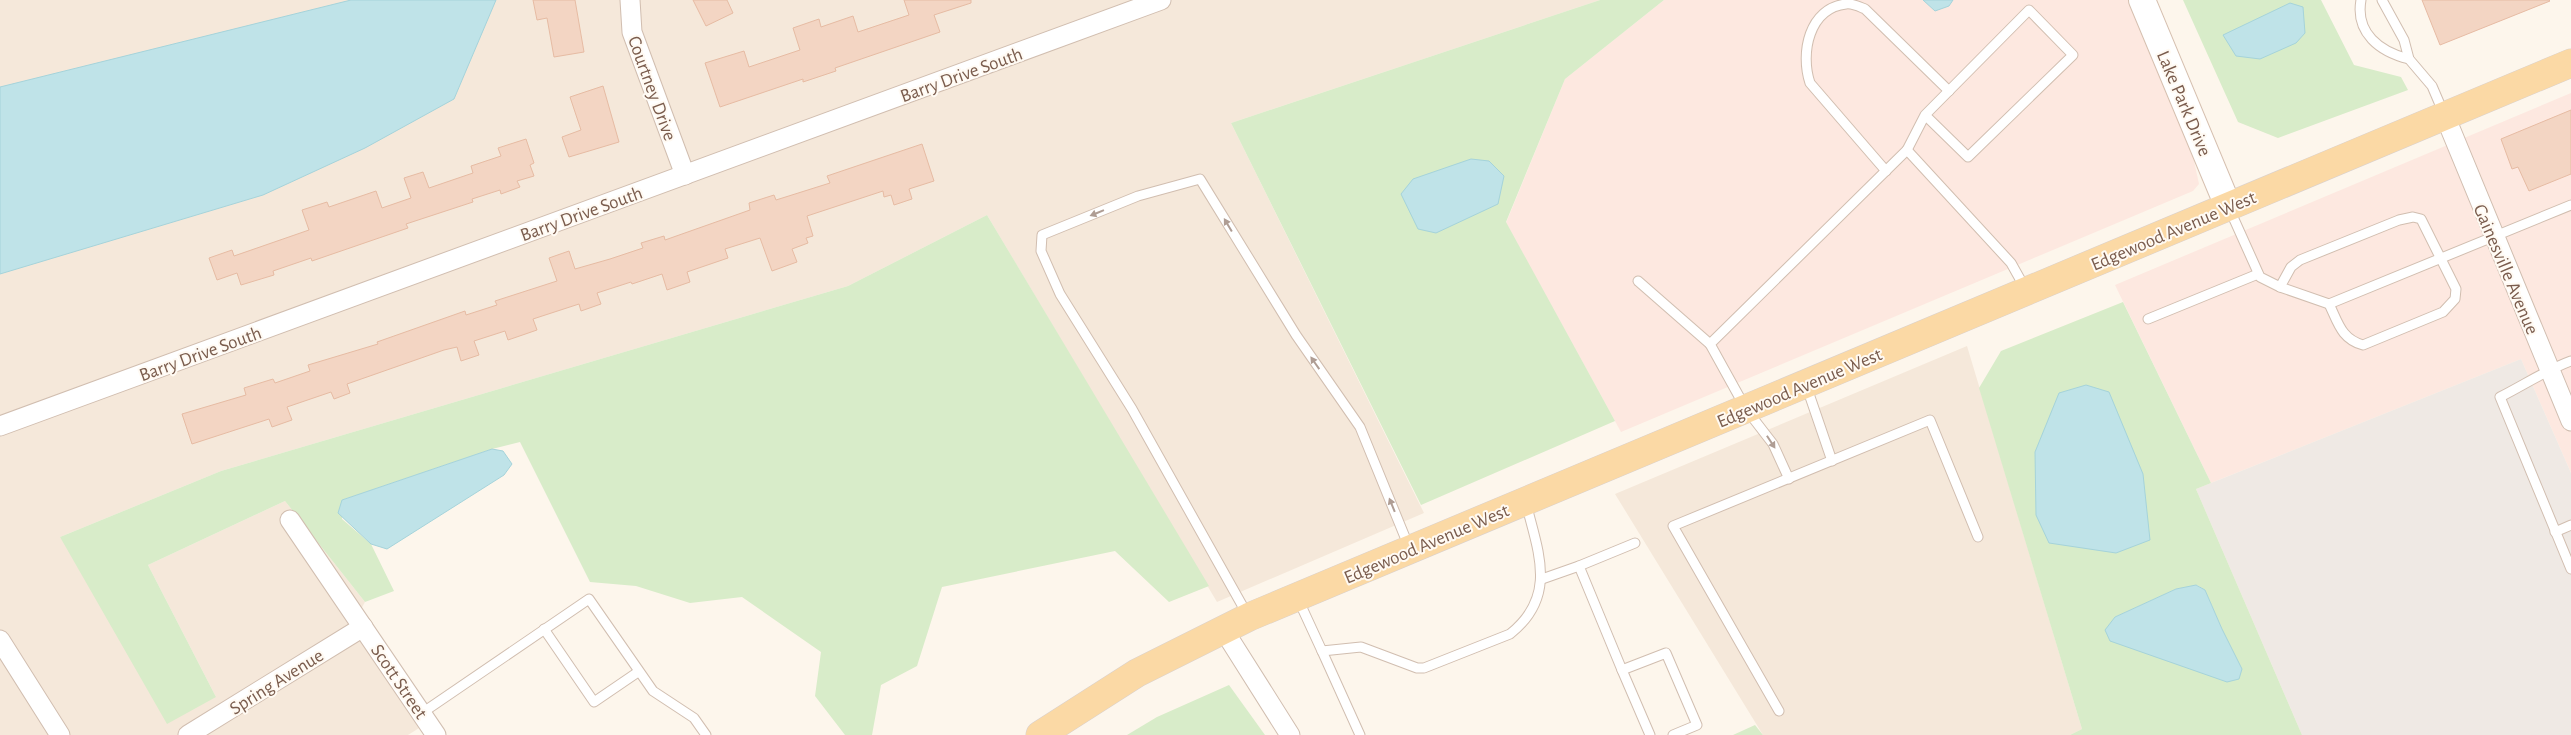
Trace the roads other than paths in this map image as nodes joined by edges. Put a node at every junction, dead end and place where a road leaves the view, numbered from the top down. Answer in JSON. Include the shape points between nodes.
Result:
{"nodes":[{"id":1,"x":630,"y":0,"type":"edge"},
{"id":2,"x":1161,"y":0,"type":"edge"},
{"id":3,"x":2142,"y":0,"type":"edge"},
{"id":4,"x":2361,"y":0,"type":"edge"},
{"id":5,"x":2382,"y":0,"type":"edge"},
{"id":6,"x":2409,"y":59,"type":"junction"},
{"id":7,"x":2571,"y":63,"type":"edge"},
{"id":8,"x":1949,"y":91,"type":"junction"},
{"id":9,"x":1925,"y":115,"type":"junction"},
{"id":10,"x":2445,"y":116,"type":"junction"},
{"id":11,"x":1907,"y":150,"type":"junction"},
{"id":12,"x":1886,"y":171,"type":"junction"},
{"id":13,"x":685,"y":175,"type":"junction"},
{"id":14,"x":2571,"y":205,"type":"edge"},
{"id":15,"x":2228,"y":206,"type":"junction"},
{"id":16,"x":2493,"y":236,"type":"junction"},
{"id":17,"x":2441,"y":258,"type":"junction"},
{"id":18,"x":2258,"y":274,"type":"junction"},
{"id":19,"x":1638,"y":281,"type":"dead end"},
{"id":20,"x":2280,"y":287,"type":"junction"},
{"id":21,"x":2027,"y":292,"type":"junction"},
{"id":22,"x":2329,"y":304,"type":"junction"},
{"id":23,"x":2148,"y":320,"type":"dead end"},
{"id":24,"x":1710,"y":344,"type":"junction"},
{"id":25,"x":2571,"y":361,"type":"edge"},
{"id":26,"x":2550,"y":368,"type":"junction"},
{"id":27,"x":1805,"y":384,"type":"junction"},
{"id":28,"x":1746,"y":409,"type":"junction"},
{"id":29,"x":2571,"y":420,"type":"edge"},
{"id":30,"x":0,"y":426,"type":"edge"},
{"id":31,"x":1832,"y":460,"type":"junction"},
{"id":32,"x":1789,"y":479,"type":"junction"},
{"id":33,"x":1526,"y":502,"type":"junction"},
{"id":34,"x":290,"y":520,"type":"dead end"},
{"id":35,"x":2571,"y":526,"type":"edge"},
{"id":36,"x":2555,"y":532,"type":"junction"},
{"id":37,"x":1978,"y":537,"type":"dead end"},
{"id":38,"x":1634,"y":543,"type":"dead end"},
{"id":39,"x":1410,"y":550,"type":"junction"},
{"id":40,"x":1580,"y":566,"type":"junction"},
{"id":41,"x":2571,"y":569,"type":"edge"},
{"id":42,"x":1542,"y":579,"type":"junction"},
{"id":43,"x":1297,"y":597,"type":"junction"},
{"id":44,"x":1249,"y":617,"type":"junction"},
{"id":45,"x":363,"y":627,"type":"junction"},
{"id":46,"x":544,"y":629,"type":"junction"},
{"id":47,"x":1223,"y":629,"type":"junction"},
{"id":48,"x":0,"y":640,"type":"edge"},
{"id":49,"x":1322,"y":651,"type":"junction"},
{"id":50,"x":1622,"y":670,"type":"junction"},
{"id":51,"x":638,"y":672,"type":"junction"},
{"id":52,"x":1779,"y":711,"type":"dead end"},
{"id":53,"x":422,"y":713,"type":"junction"},
{"id":54,"x":60,"y":735,"type":"edge"},
{"id":55,"x":188,"y":735,"type":"edge"},
{"id":56,"x":436,"y":735,"type":"edge"},
{"id":57,"x":706,"y":735,"type":"edge"},
{"id":58,"x":1040,"y":735,"type":"edge"},
{"id":59,"x":1290,"y":735,"type":"edge"},
{"id":60,"x":1360,"y":735,"type":"edge"},
{"id":61,"x":1650,"y":735,"type":"edge"},
{"id":62,"x":1673,"y":735,"type":"edge"}],
"edges":[{"from":1,"to":13,"type":"street","name":"Courtney Drive","via":[[632,32]]},
{"from":2,"to":13,"type":"street","name":"Barry Drive South"},
{"from":3,"to":15,"type":"street","name":"Lake Park Drive"},
{"from":4,"to":6,"type":"lane","via":[[2361,23],[2368,37],[2390,54]]},
{"from":5,"to":6,"type":"lane","via":[[2404,40]]},
{"from":6,"to":10,"type":"lane","via":[[2432,86]]},
{"from":7,"to":10,"type":"main road","name":"Edgewood Avenue West"},
{"from":8,"to":9,"type":"lane"},
{"from":8,"to":9,"type":"lane","via":[[2028,10],[2074,55],[1968,158]]},
{"from":8,"to":12,"type":"lane","via":[[1865,9],[1848,4],[1827,10],[1815,25],[1804,54],[1810,83]]},
{"from":9,"to":11,"type":"lane"},
{"from":10,"to":15,"type":"main road","name":"Edgewood Avenue West"},
{"from":10,"to":16,"type":"street","name":"Gainesville Avenue"},
{"from":11,"to":12,"type":"lane"},
{"from":11,"to":21,"type":"lane","via":[[2011,263]]},
{"from":12,"to":24,"type":"lane"},
{"from":13,"to":30,"type":"street","name":"Barry Drive South"},
{"from":14,"to":16,"type":"lane"},
{"from":15,"to":18,"type":"lane"},
{"from":15,"to":21,"type":"main road","name":"Edgewood Avenue West"},
{"from":16,"to":17,"type":"lane"},
{"from":16,"to":26,"type":"street","name":"Gainesville Avenue"},
{"from":17,"to":20,"type":"lane","via":[[2421,219],[2413,217],[2300,260],[2291,267]]},
{"from":17,"to":22,"type":"lane"},
{"from":17,"to":22,"type":"lane","via":[[2456,289],[2455,299],[2443,312],[2363,345],[2351,342],[2345,335]]},
{"from":18,"to":20,"type":"lane"},
{"from":18,"to":23,"type":"lane"},
{"from":19,"to":24,"type":"lane"},
{"from":20,"to":22,"type":"lane"},
{"from":21,"to":27,"type":"main road","name":"Edgewood Avenue West"},
{"from":24,"to":28,"type":"lane"},
{"from":25,"to":26,"type":"lane"},
{"from":26,"to":29,"type":"street","name":"Gainesville Avenue"},
{"from":26,"to":36,"type":"lane","via":[[2531,382],[2500,397]]},
{"from":27,"to":28,"type":"main road","name":"Edgewood Avenue West"},
{"from":27,"to":31,"type":"lane"},
{"from":28,"to":32,"type":"lane","one_way":true,"via":[[1773,444]]},
{"from":28,"to":33,"type":"main road","name":"Edgewood Avenue West"},
{"from":31,"to":32,"type":"lane"},
{"from":31,"to":37,"type":"lane","via":[[1930,420]]},
{"from":32,"to":52,"type":"lane","via":[[1673,526]]},
{"from":33,"to":39,"type":"main road","name":"Edgewood Avenue West"},
{"from":33,"to":42,"type":"lane"},
{"from":34,"to":45,"type":"street","name":"Scott Street"},
{"from":35,"to":36,"type":"lane"},
{"from":36,"to":41,"type":"lane"},
{"from":38,"to":40,"type":"lane"},
{"from":39,"to":43,"type":"main road","name":"Edgewood Avenue West"},
{"from":39,"to":44,"type":"lane","one_way":true,"via":[[1360,427],[1296,335],[1200,179],[1138,196],[1042,235],[1041,251],[1060,294],[1132,409]]},
{"from":40,"to":42,"type":"lane"},
{"from":40,"to":50,"type":"lane"},
{"from":42,"to":49,"type":"lane","via":[[1527,616],[1510,634],[1424,668],[1362,647]]},
{"from":43,"to":44,"type":"main road","name":"Edgewood Avenue West"},
{"from":43,"to":49,"type":"lane"},
{"from":44,"to":47,"type":"main road","name":"Edgewood Avenue West"},
{"from":45,"to":53,"type":"street","name":"Scott Street"},
{"from":45,"to":55,"type":"street","name":"Spring Avenue"},
{"from":46,"to":51,"type":"lane","via":[[594,702]]},
{"from":46,"to":51,"type":"lane","via":[[589,599]]},
{"from":46,"to":53,"type":"lane"},
{"from":47,"to":58,"type":"main road","name":"Edgewood Avenue West","via":[[1137,674]]},
{"from":47,"to":59,"type":"street"},
{"from":48,"to":54,"type":"street"},
{"from":49,"to":60,"type":"lane"},
{"from":50,"to":61,"type":"lane"},
{"from":50,"to":62,"type":"lane","via":[[1666,653],[1697,725]]},
{"from":51,"to":57,"type":"lane","via":[[663,700],[694,718]]},
{"from":53,"to":56,"type":"street","name":"Scott Street"}]}
